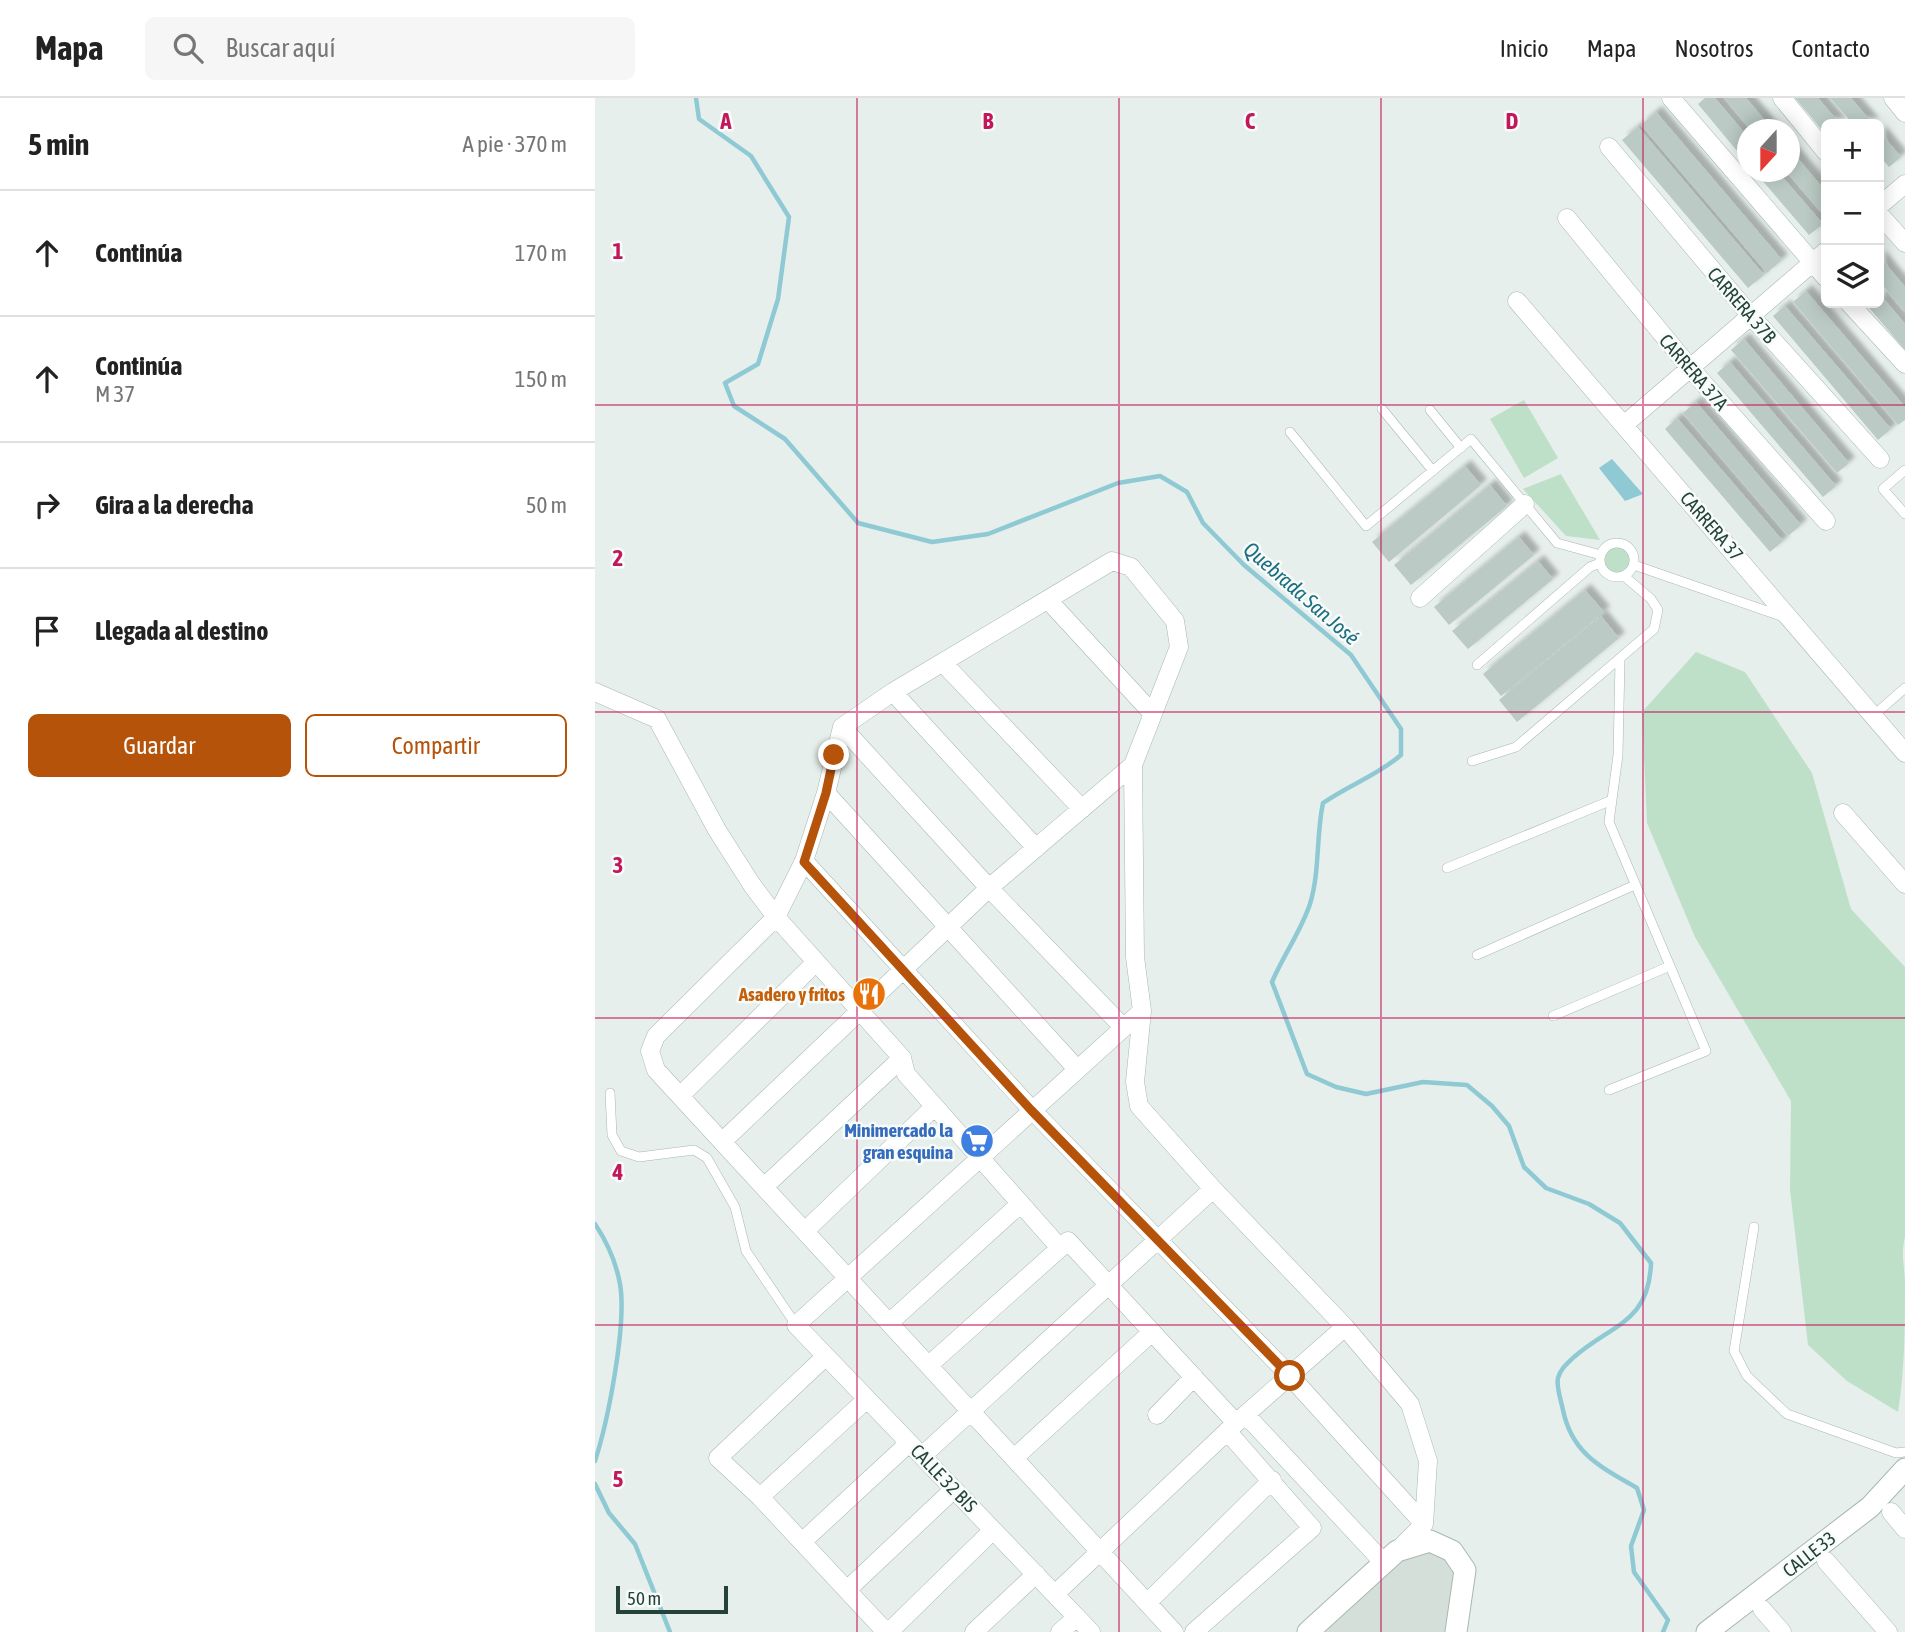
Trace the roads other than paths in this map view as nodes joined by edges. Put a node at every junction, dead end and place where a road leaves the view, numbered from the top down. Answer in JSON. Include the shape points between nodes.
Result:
{"nodes":[{"id":1,"x":1671,"y":98,"type":"edge"},
{"id":2,"x":1782,"y":98,"type":"edge"},
{"id":3,"x":1893,"y":98,"type":"edge"},
{"id":4,"x":1905,"y":113,"type":"edge"},
{"id":5,"x":1821,"y":146,"type":"edge"},
{"id":6,"x":1609,"y":147,"type":"dead end"},
{"id":7,"x":1905,"y":184,"type":"edge"},
{"id":8,"x":1884,"y":202,"type":"edge"},
{"id":9,"x":1567,"y":218,"type":"dead end"},
{"id":10,"x":1884,"y":220,"type":"edge"},
{"id":11,"x":1905,"y":243,"type":"edge"},
{"id":12,"x":1819,"y":257,"type":"edge"},
{"id":13,"x":1517,"y":302,"type":"dead end"},
{"id":14,"x":1854,"y":308,"type":"edge"},
{"id":15,"x":1751,"y":316,"type":"junction"},
{"id":16,"x":1905,"y":365,"type":"edge"},
{"id":17,"x":1690,"y":368,"type":"junction"},
{"id":18,"x":1382,"y":409,"type":"dead end"},
{"id":19,"x":1430,"y":410,"type":"dead end"},
{"id":20,"x":1624,"y":425,"type":"junction"},
{"id":21,"x":1290,"y":432,"type":"dead end"},
{"id":22,"x":1461,"y":448,"type":"junction"},
{"id":23,"x":1880,"y":459,"type":"dead end"},
{"id":24,"x":1905,"y":470,"type":"edge"},
{"id":25,"x":1433,"y":471,"type":"junction"},
{"id":26,"x":1525,"y":504,"type":"junction"},
{"id":27,"x":1905,"y":514,"type":"edge"},
{"id":28,"x":1826,"y":521,"type":"dead end"},
{"id":29,"x":1600,"y":559,"type":"junction"},
{"id":30,"x":1634,"y":565,"type":"junction"},
{"id":31,"x":1625,"y":576,"type":"junction"},
{"id":32,"x":1420,"y":598,"type":"dead end"},
{"id":33,"x":1049,"y":601,"type":"junction"},
{"id":34,"x":1793,"y":620,"type":"junction"},
{"id":35,"x":1620,"y":660,"type":"junction"},
{"id":36,"x":944,"y":664,"type":"junction"},
{"id":37,"x":1477,"y":665,"type":"dead end"},
{"id":38,"x":1905,"y":688,"type":"edge"},
{"id":39,"x":595,"y":692,"type":"edge"},
{"id":40,"x":893,"y":692,"type":"junction"},
{"id":41,"x":1881,"y":709,"type":"dead end"},
{"id":42,"x":1153,"y":714,"type":"junction"},
{"id":43,"x":842,"y":727,"type":"junction"},
{"id":44,"x":1905,"y":753,"type":"edge"},
{"id":45,"x":1472,"y":761,"type":"dead end"},
{"id":46,"x":1133,"y":765,"type":"junction"},
{"id":47,"x":826,"y":793,"type":"junction"},
{"id":48,"x":1612,"y":800,"type":"junction"},
{"id":49,"x":1082,"y":809,"type":"junction"},
{"id":50,"x":1843,"y":813,"type":"dead end"},
{"id":51,"x":1036,"y":848,"type":"junction"},
{"id":52,"x":804,"y":862,"type":"junction"},
{"id":53,"x":1447,"y":868,"type":"dead end"},
{"id":54,"x":1905,"y":884,"type":"edge"},
{"id":55,"x":1635,"y":885,"type":"junction"},
{"id":56,"x":989,"y":888,"type":"junction"},
{"id":57,"x":776,"y":917,"type":"junction"},
{"id":58,"x":949,"y":927,"type":"junction"},
{"id":59,"x":1477,"y":955,"type":"dead end"},
{"id":60,"x":817,"y":962,"type":"junction"},
{"id":61,"x":1670,"y":966,"type":"junction"},
{"id":62,"x":904,"y":970,"type":"junction"},
{"id":63,"x":860,"y":1010,"type":"junction"},
{"id":64,"x":1142,"y":1011,"type":"junction"},
{"id":65,"x":1553,"y":1016,"type":"dead end"},
{"id":66,"x":1123,"y":1027,"type":"junction"},
{"id":67,"x":902,"y":1058,"type":"junction"},
{"id":68,"x":1077,"y":1069,"type":"junction"},
{"id":69,"x":1609,"y":1090,"type":"dead end"},
{"id":70,"x":610,"y":1093,"type":"dead end"},
{"id":71,"x":680,"y":1096,"type":"junction"},
{"id":72,"x":934,"y":1107,"type":"junction"},
{"id":73,"x":1031,"y":1110,"type":"junction"},
{"id":74,"x":724,"y":1140,"type":"junction"},
{"id":75,"x":979,"y":1158,"type":"junction"},
{"id":76,"x":765,"y":1186,"type":"junction"},
{"id":77,"x":1213,"y":1189,"type":"junction"},
{"id":78,"x":1019,"y":1205,"type":"junction"},
{"id":79,"x":1754,"y":1227,"type":"dead end"},
{"id":80,"x":805,"y":1231,"type":"junction"},
{"id":81,"x":1158,"y":1240,"type":"junction"},
{"id":82,"x":1059,"y":1248,"type":"junction"},
{"id":83,"x":847,"y":1277,"type":"junction"},
{"id":84,"x":1109,"y":1285,"type":"junction"},
{"id":85,"x":890,"y":1323,"type":"junction"},
{"id":86,"x":796,"y":1325,"type":"junction"},
{"id":87,"x":1345,"y":1326,"type":"junction"},
{"id":88,"x":1152,"y":1332,"type":"junction"},
{"id":89,"x":825,"y":1356,"type":"junction"},
{"id":90,"x":929,"y":1365,"type":"junction"},
{"id":91,"x":1290,"y":1376,"type":"junction"},
{"id":92,"x":1194,"y":1377,"type":"junction"},
{"id":93,"x":867,"y":1399,"type":"junction"},
{"id":94,"x":971,"y":1412,"type":"junction"},
{"id":95,"x":1157,"y":1415,"type":"dead end"},
{"id":96,"x":1236,"y":1423,"type":"junction"},
{"id":97,"x":909,"y":1443,"type":"junction"},
{"id":98,"x":1905,"y":1452,"type":"edge"},
{"id":99,"x":922,"y":1456,"type":"junction"},
{"id":100,"x":1014,"y":1458,"type":"junction"},
{"id":101,"x":1905,"y":1469,"type":"edge"},
{"id":102,"x":1272,"y":1480,"type":"junction"},
{"id":103,"x":954,"y":1489,"type":"junction"},
{"id":104,"x":760,"y":1497,"type":"junction"},
{"id":105,"x":1891,"y":1512,"type":"dead end"},
{"id":106,"x":1424,"y":1524,"type":"junction"},
{"id":107,"x":1905,"y":1528,"type":"edge"},
{"id":108,"x":993,"y":1530,"type":"junction"},
{"id":109,"x":802,"y":1542,"type":"junction"},
{"id":110,"x":1100,"y":1551,"type":"junction"},
{"id":111,"x":1390,"y":1557,"type":"junction"},
{"id":112,"x":1826,"y":1561,"type":"dead end"},
{"id":113,"x":1036,"y":1574,"type":"junction"},
{"id":114,"x":847,"y":1590,"type":"junction"},
{"id":115,"x":1055,"y":1594,"type":"junction"},
{"id":116,"x":1147,"y":1603,"type":"junction"},
{"id":117,"x":1762,"y":1609,"type":"dead end"},
{"id":118,"x":1077,"y":1617,"type":"junction"},
{"id":119,"x":1716,"y":1626,"type":"edge"},
{"id":120,"x":887,"y":1632,"type":"edge"},
{"id":121,"x":974,"y":1632,"type":"edge"},
{"id":122,"x":1060,"y":1632,"type":"edge"},
{"id":123,"x":1091,"y":1632,"type":"edge"},
{"id":124,"x":1174,"y":1632,"type":"edge"},
{"id":125,"x":1194,"y":1632,"type":"edge"},
{"id":126,"x":1308,"y":1632,"type":"edge"},
{"id":127,"x":1456,"y":1632,"type":"edge"},
{"id":128,"x":1781,"y":1632,"type":"edge"},
{"id":129,"x":1888,"y":1632,"type":"edge"}],
"edges":[{"from":1,"to":12,"type":"street"},
{"from":2,"to":5,"type":"street"},
{"from":3,"to":4,"type":"street"},
{"from":6,"to":15,"type":"street","name":"CARRERA 37B"},
{"from":7,"to":8,"type":"street"},
{"from":9,"to":17,"type":"street","name":"CARRERA 37A"},
{"from":10,"to":11,"type":"street"},
{"from":12,"to":15,"type":"street"},
{"from":13,"to":20,"type":"street","name":"CARRERA 37"},
{"from":14,"to":16,"type":"street"},
{"from":15,"to":17,"type":"street"},
{"from":15,"to":23,"type":"street","name":"CARRERA 37B"},
{"from":17,"to":20,"type":"street"},
{"from":17,"to":28,"type":"street","name":"CARRERA 37A"},
{"from":18,"to":25,"type":"lane"},
{"from":19,"to":22,"type":"lane"},
{"from":20,"to":34,"type":"street","name":"CARRERA 37"},
{"from":21,"to":25,"type":"lane","via":[[1366,526]]},
{"from":22,"to":25,"type":"lane"},
{"from":22,"to":26,"type":"lane","via":[[1471,439]]},
{"from":24,"to":27,"type":"lane","via":[[1883,489]]},
{"from":26,"to":29,"type":"lane","via":[[1557,543]]},
{"from":26,"to":32,"type":"street"},
{"from":29,"to":30,"type":"lane","via":[[1613,544],[1622,544],[1634,556]]},
{"from":29,"to":31,"type":"lane","via":[[1612,577]]},
{"from":29,"to":37,"type":"lane"},
{"from":30,"to":31,"type":"lane"},
{"from":30,"to":34,"type":"lane"},
{"from":31,"to":35,"type":"lane","via":[[1658,610],[1654,629]]},
{"from":33,"to":36,"type":"street"},
{"from":33,"to":42,"type":"street"},
{"from":33,"to":42,"type":"street","via":[[1112,561],[1131,567],[1175,621],[1179,647]]},
{"from":34,"to":44,"type":"street","name":"CARRERA 37"},
{"from":35,"to":45,"type":"lane","via":[[1516,747]]},
{"from":35,"to":48,"type":"lane"},
{"from":36,"to":40,"type":"street"},
{"from":36,"to":49,"type":"street"},
{"from":38,"to":41,"type":"lane"},
{"from":39,"to":57,"type":"street","via":[[657,719],[717,830]]},
{"from":40,"to":43,"type":"street"},
{"from":40,"to":51,"type":"street"},
{"from":42,"to":46,"type":"street"},
{"from":43,"to":47,"type":"street"},
{"from":43,"to":56,"type":"street"},
{"from":46,"to":49,"type":"street"},
{"from":46,"to":64,"type":"street","via":[[1135,957]]},
{"from":47,"to":52,"type":"street"},
{"from":47,"to":58,"type":"street"},
{"from":48,"to":53,"type":"lane"},
{"from":48,"to":55,"type":"lane","via":[[1609,822]]},
{"from":49,"to":51,"type":"street"},
{"from":50,"to":54,"type":"street"},
{"from":51,"to":56,"type":"street"},
{"from":52,"to":57,"type":"street"},
{"from":52,"to":62,"type":"street"},
{"from":55,"to":59,"type":"lane"},
{"from":55,"to":61,"type":"lane"},
{"from":56,"to":58,"type":"street"},
{"from":56,"to":66,"type":"street"},
{"from":57,"to":60,"type":"street"},
{"from":57,"to":71,"type":"street","via":[[656,1036],[650,1051],[656,1069]]},
{"from":58,"to":62,"type":"street"},
{"from":58,"to":68,"type":"street"},
{"from":60,"to":63,"type":"street"},
{"from":60,"to":71,"type":"street"},
{"from":61,"to":65,"type":"lane"},
{"from":61,"to":69,"type":"lane","via":[[1706,1051]]},
{"from":62,"to":63,"type":"street"},
{"from":62,"to":73,"type":"street"},
{"from":63,"to":67,"type":"street"},
{"from":63,"to":74,"type":"street"},
{"from":64,"to":66,"type":"street"},
{"from":64,"to":77,"type":"street","via":[[1135,1082],[1139,1105]]},
{"from":66,"to":68,"type":"street"},
{"from":67,"to":72,"type":"street","via":[[906,1074]]},
{"from":67,"to":76,"type":"street"},
{"from":68,"to":73,"type":"street"},
{"from":70,"to":86,"type":"lane","via":[[612,1136],[621,1151],[639,1157],[694,1150],[707,1158],[735,1207],[746,1251]]},
{"from":71,"to":74,"type":"street"},
{"from":72,"to":75,"type":"street"},
{"from":72,"to":80,"type":"street"},
{"from":73,"to":75,"type":"street"},
{"from":73,"to":81,"type":"street"},
{"from":74,"to":76,"type":"street"},
{"from":75,"to":78,"type":"street"},
{"from":75,"to":83,"type":"street"},
{"from":76,"to":80,"type":"street"},
{"from":77,"to":81,"type":"street"},
{"from":77,"to":87,"type":"street"},
{"from":78,"to":82,"type":"street"},
{"from":78,"to":85,"type":"street"},
{"from":79,"to":98,"type":"lane","via":[[1734,1351],[1747,1377],[1787,1414]]},
{"from":80,"to":83,"type":"street"},
{"from":81,"to":84,"type":"street"},
{"from":81,"to":91,"type":"street"},
{"from":82,"to":84,"type":"street","via":[[1068,1241]]},
{"from":82,"to":90,"type":"street"},
{"from":83,"to":85,"type":"street"},
{"from":83,"to":86,"type":"street"},
{"from":84,"to":88,"type":"street"},
{"from":84,"to":94,"type":"street"},
{"from":85,"to":90,"type":"street"},
{"from":86,"to":89,"type":"street","name":"CALLE 32 BIS"},
{"from":87,"to":91,"type":"street"},
{"from":87,"to":106,"type":"street","via":[[1410,1404],[1429,1461]]},
{"from":88,"to":92,"type":"street"},
{"from":88,"to":100,"type":"street"},
{"from":89,"to":93,"type":"street","name":"CALLE 32 BIS"},
{"from":89,"to":104,"type":"street","via":[[718,1458]]},
{"from":90,"to":94,"type":"street"},
{"from":91,"to":96,"type":"street"},
{"from":91,"to":106,"type":"street"},
{"from":92,"to":95,"type":"street"},
{"from":92,"to":96,"type":"street"},
{"from":93,"to":97,"type":"street","name":"CALLE 32 BIS"},
{"from":93,"to":104,"type":"street"},
{"from":94,"to":99,"type":"street"},
{"from":94,"to":100,"type":"street"},
{"from":96,"to":102,"type":"street"},
{"from":96,"to":110,"type":"street"},
{"from":96,"to":111,"type":"street"},
{"from":97,"to":99,"type":"street","name":"CALLE 32 BIS"},
{"from":97,"to":109,"type":"street"},
{"from":99,"to":103,"type":"street","name":"CALLE 32 BIS"},
{"from":100,"to":110,"type":"street"},
{"from":101,"to":119,"type":"street","name":"CALLE 33","via":[[1870,1507]]},
{"from":102,"to":116,"type":"street"},
{"from":102,"to":125,"type":"street","via":[[1312,1528]]},
{"from":103,"to":108,"type":"street","name":"CALLE 32 BIS"},
{"from":103,"to":114,"type":"street"},
{"from":104,"to":109,"type":"street"},
{"from":105,"to":107,"type":"street"},
{"from":106,"to":111,"type":"street"},
{"from":108,"to":113,"type":"street","name":"CALLE 32 BIS"},
{"from":108,"to":120,"type":"street"},
{"from":109,"to":114,"type":"street"},
{"from":110,"to":115,"type":"street"},
{"from":110,"to":116,"type":"street"},
{"from":111,"to":126,"type":"street"},
{"from":111,"to":127,"type":"street","via":[[1430,1541],[1452,1551],[1465,1570]]},
{"from":112,"to":129,"type":"street"},
{"from":113,"to":115,"type":"street","name":"CALLE 32 BIS"},
{"from":113,"to":121,"type":"street"},
{"from":114,"to":120,"type":"street"},
{"from":115,"to":118,"type":"street","name":"CALLE 32 BIS"},
{"from":116,"to":124,"type":"street"},
{"from":117,"to":128,"type":"street"},
{"from":118,"to":122,"type":"street"},
{"from":118,"to":123,"type":"street","name":"CALLE 32 BIS"}]}
